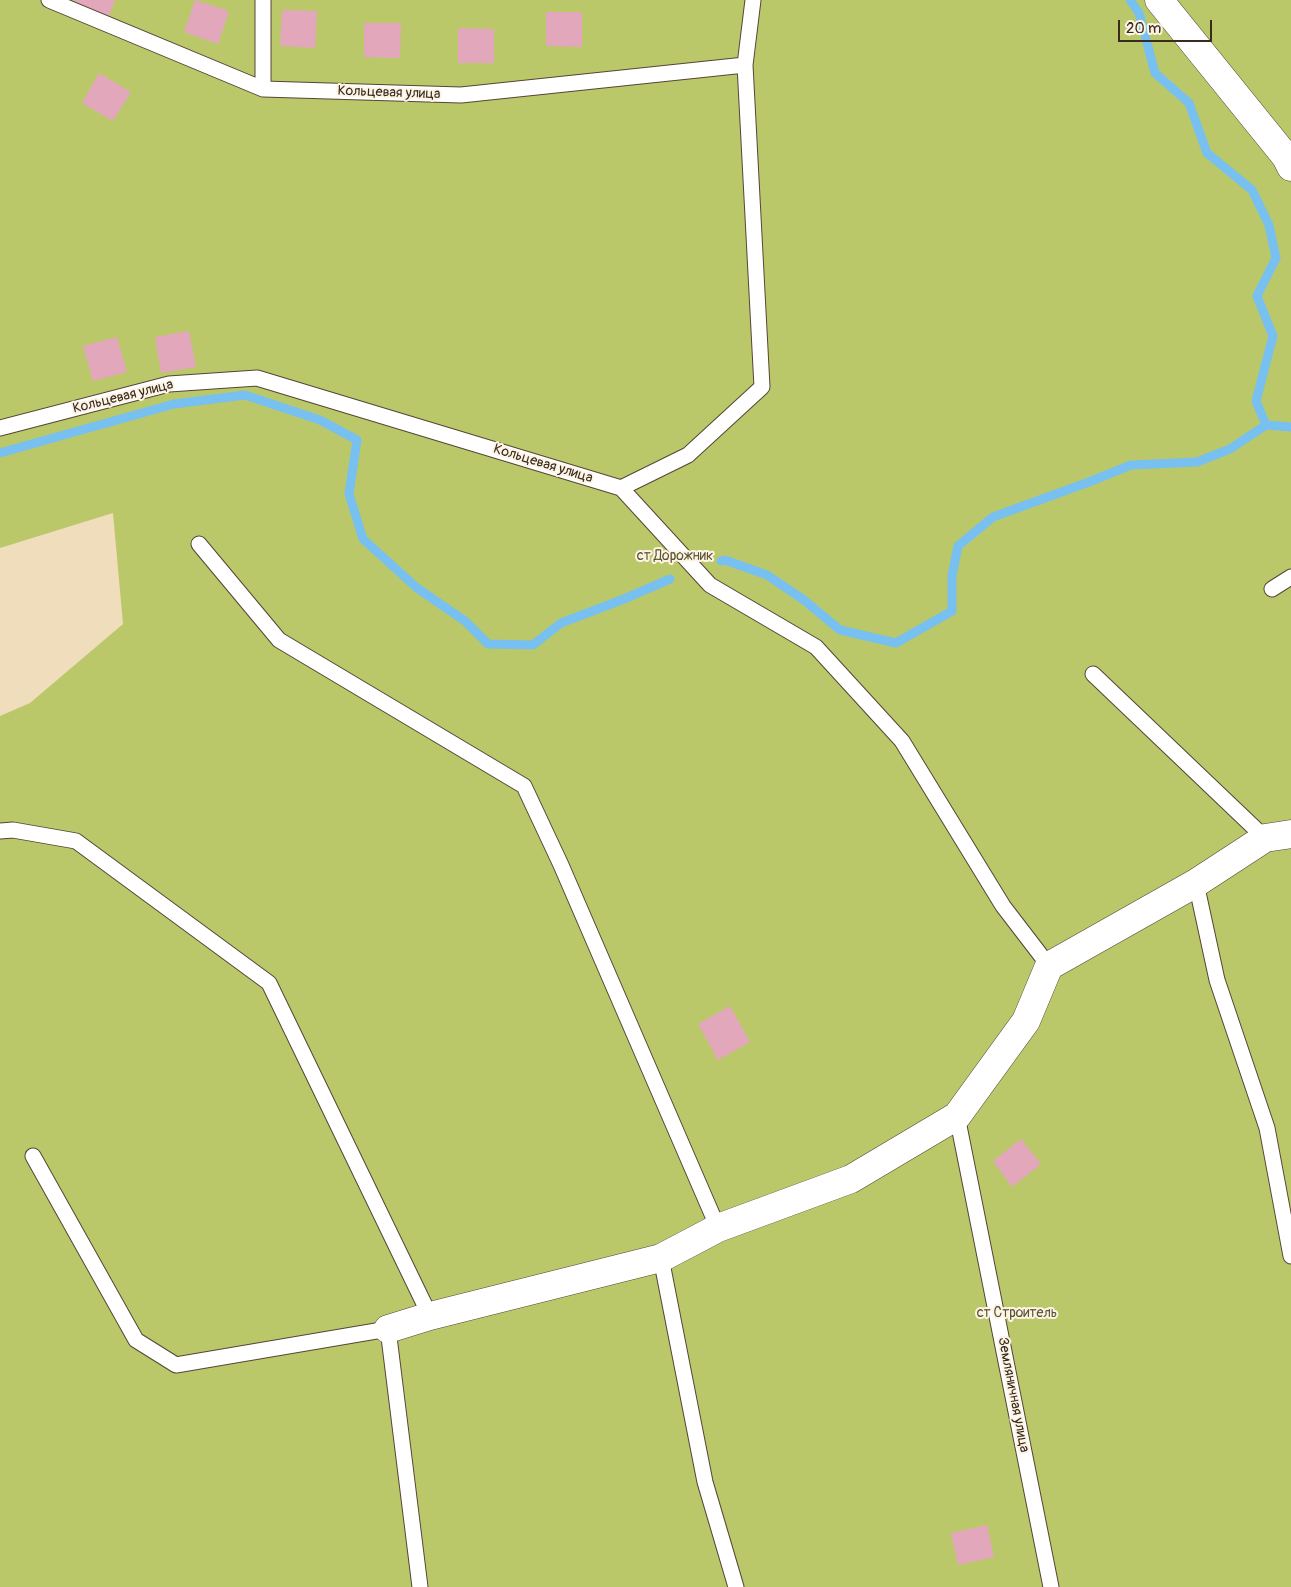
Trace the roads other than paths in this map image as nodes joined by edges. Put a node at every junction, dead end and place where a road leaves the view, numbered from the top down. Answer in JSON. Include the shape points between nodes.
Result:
{"nodes":[{"id":1,"x":49,"y":0,"type":"edge"},
{"id":2,"x":264,"y":0,"type":"edge"},
{"id":3,"x":753,"y":0,"type":"edge"},
{"id":4,"x":1159,"y":0,"type":"edge"},
{"id":5,"x":745,"y":65,"type":"junction"},
{"id":6,"x":263,"y":89,"type":"junction"},
{"id":7,"x":1291,"y":167,"type":"edge"},
{"id":8,"x":0,"y":428,"type":"edge"},
{"id":9,"x":621,"y":488,"type":"junction"},
{"id":10,"x":199,"y":544,"type":"dead end"},
{"id":11,"x":1291,"y":577,"type":"edge"},
{"id":12,"x":1272,"y":589,"type":"dead end"},
{"id":13,"x":1093,"y":674,"type":"dead end"},
{"id":14,"x":0,"y":831,"type":"edge"},
{"id":15,"x":1278,"y":836,"type":"edge"},
{"id":16,"x":1196,"y":883,"type":"junction"},
{"id":17,"x":1049,"y":966,"type":"junction"},
{"id":18,"x":957,"y":1116,"type":"junction"},
{"id":19,"x":33,"y":1156,"type":"dead end"},
{"id":20,"x":718,"y":1228,"type":"junction"},
{"id":21,"x":1291,"y":1256,"type":"edge"},
{"id":22,"x":661,"y":1258,"type":"junction"},
{"id":23,"x":430,"y":1316,"type":"junction"},
{"id":24,"x":388,"y":1329,"type":"junction"},
{"id":25,"x":420,"y":1587,"type":"edge"},
{"id":26,"x":736,"y":1587,"type":"edge"},
{"id":27,"x":1051,"y":1587,"type":"edge"}],
"edges":[{"from":1,"to":6,"type":"lane","name":"Кольцевая улица"},
{"from":2,"to":6,"type":"lane"},
{"from":3,"to":5,"type":"lane"},
{"from":4,"to":7,"type":"street"},
{"from":5,"to":6,"type":"lane","name":"Кольцевая улица","via":[[461,95]]},
{"from":5,"to":9,"type":"lane","via":[[762,388],[688,454]]},
{"from":8,"to":9,"type":"lane","name":"Кольцевая улица","via":[[169,384],[257,378]]},
{"from":9,"to":17,"type":"lane","via":[[710,585],[816,647],[902,741],[1003,906]]},
{"from":10,"to":20,"type":"lane","via":[[279,640],[524,786]]},
{"from":11,"to":12,"type":"lane"},
{"from":13,"to":15,"type":"lane"},
{"from":14,"to":23,"type":"lane","via":[[13,830],[76,841],[269,983]]},
{"from":15,"to":16,"type":"street"},
{"from":16,"to":17,"type":"street"},
{"from":16,"to":21,"type":"lane","via":[[1217,980],[1267,1128]]},
{"from":17,"to":18,"type":"street","via":[[1026,1021]]},
{"from":18,"to":20,"type":"street","via":[[851,1179]]},
{"from":18,"to":27,"type":"lane","name":"Земляничная улица"},
{"from":19,"to":24,"type":"lane","via":[[136,1340],[176,1365]]},
{"from":20,"to":22,"type":"street"},
{"from":22,"to":23,"type":"street"},
{"from":22,"to":26,"type":"lane","via":[[705,1482]]},
{"from":23,"to":24,"type":"street"},
{"from":24,"to":25,"type":"lane"}]}
